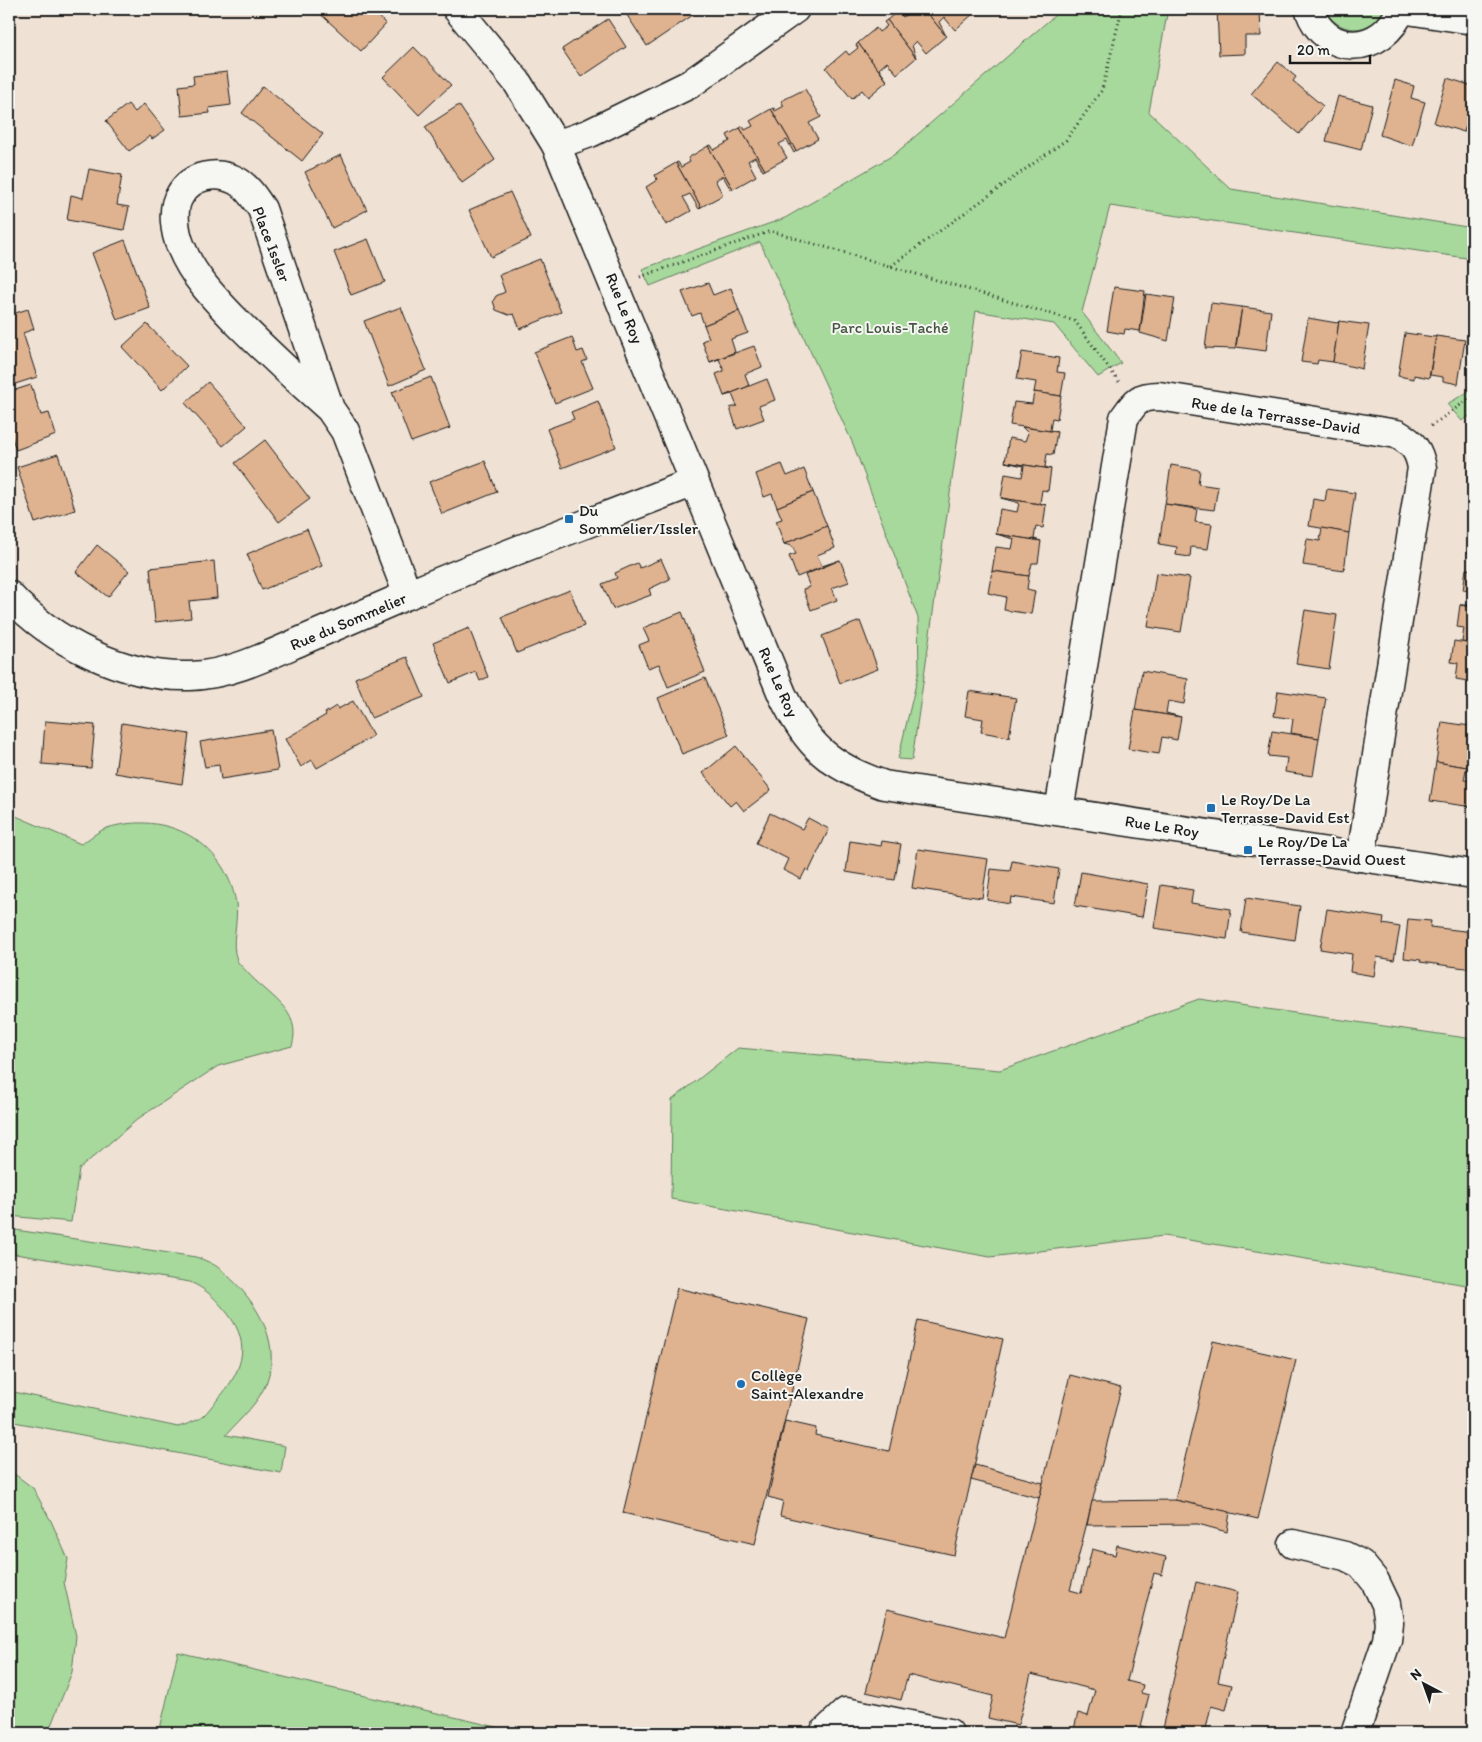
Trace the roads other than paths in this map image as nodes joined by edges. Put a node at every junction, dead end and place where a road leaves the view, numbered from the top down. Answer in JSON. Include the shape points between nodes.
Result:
{"nodes":[{"id":1,"x":457,"y":9,"type":"edge"},
{"id":2,"x":795,"y":9,"type":"edge"},
{"id":3,"x":1309,"y":9,"type":"edge"},
{"id":4,"x":1401,"y":9,"type":"edge"},
{"id":5,"x":1473,"y":20,"type":"edge"},
{"id":6,"x":556,"y":145,"type":"junction"},
{"id":7,"x":330,"y":409,"type":"junction"},
{"id":8,"x":694,"y":482,"type":"junction"},
{"id":9,"x":9,"y":595,"type":"edge"},
{"id":10,"x":408,"y":595,"type":"junction"},
{"id":11,"x":1059,"y":811,"type":"junction"},
{"id":12,"x":1361,"y":857,"type":"junction"},
{"id":13,"x":1473,"y":874,"type":"edge"},
{"id":14,"x":1293,"y":1544,"type":"dead end"},
{"id":15,"x":824,"y":1733,"type":"edge"},
{"id":16,"x":949,"y":1733,"type":"edge"},
{"id":17,"x":1354,"y":1733,"type":"edge"}],
"edges":[{"from":1,"to":6,"type":"street","name":"Rue Le Roy","via":[[517,82]]},
{"from":2,"to":6,"type":"street","via":[[690,84],[590,133]]},
{"from":3,"to":4,"type":"street","via":[[1322,32],[1341,43],[1356,45],[1372,42],[1385,34]]},
{"from":4,"to":5,"type":"street"},
{"from":6,"to":8,"type":"street","name":"Rue Le Roy"},
{"from":7,"to":7,"type":"street","name":"Place Issler","via":[[262,209],[238,181],[224,175],[207,175],[192,182],[179,195],[174,216],[181,246],[195,273],[280,366]]},
{"from":7,"to":10,"type":"street","name":"Place Issler","via":[[345,432]]},
{"from":8,"to":10,"type":"street","name":"Rue du Sommelier"},
{"from":8,"to":11,"type":"street","name":"Rue Le Roy","via":[[786,700],[800,727],[822,753],[860,777],[884,785]]},
{"from":9,"to":10,"type":"street","name":"Rue du Sommelier","via":[[41,626],[64,642],[92,655],[159,674],[190,676],[218,672],[258,660]]},
{"from":11,"to":12,"type":"street","name":"Rue Le Roy"},
{"from":11,"to":12,"type":"street","name":"Rue de la Terrasse-David","via":[[1124,418],[1134,403],[1146,396],[1159,396],[1397,434],[1411,442],[1419,453],[1422,468]]},
{"from":12,"to":13,"type":"street","name":"Rue Le Roy"},
{"from":14,"to":17,"type":"street","via":[[1344,1556],[1361,1564],[1375,1581],[1386,1604],[1388,1640]]},
{"from":15,"to":16,"type":"street","via":[[846,1712]]}]}
